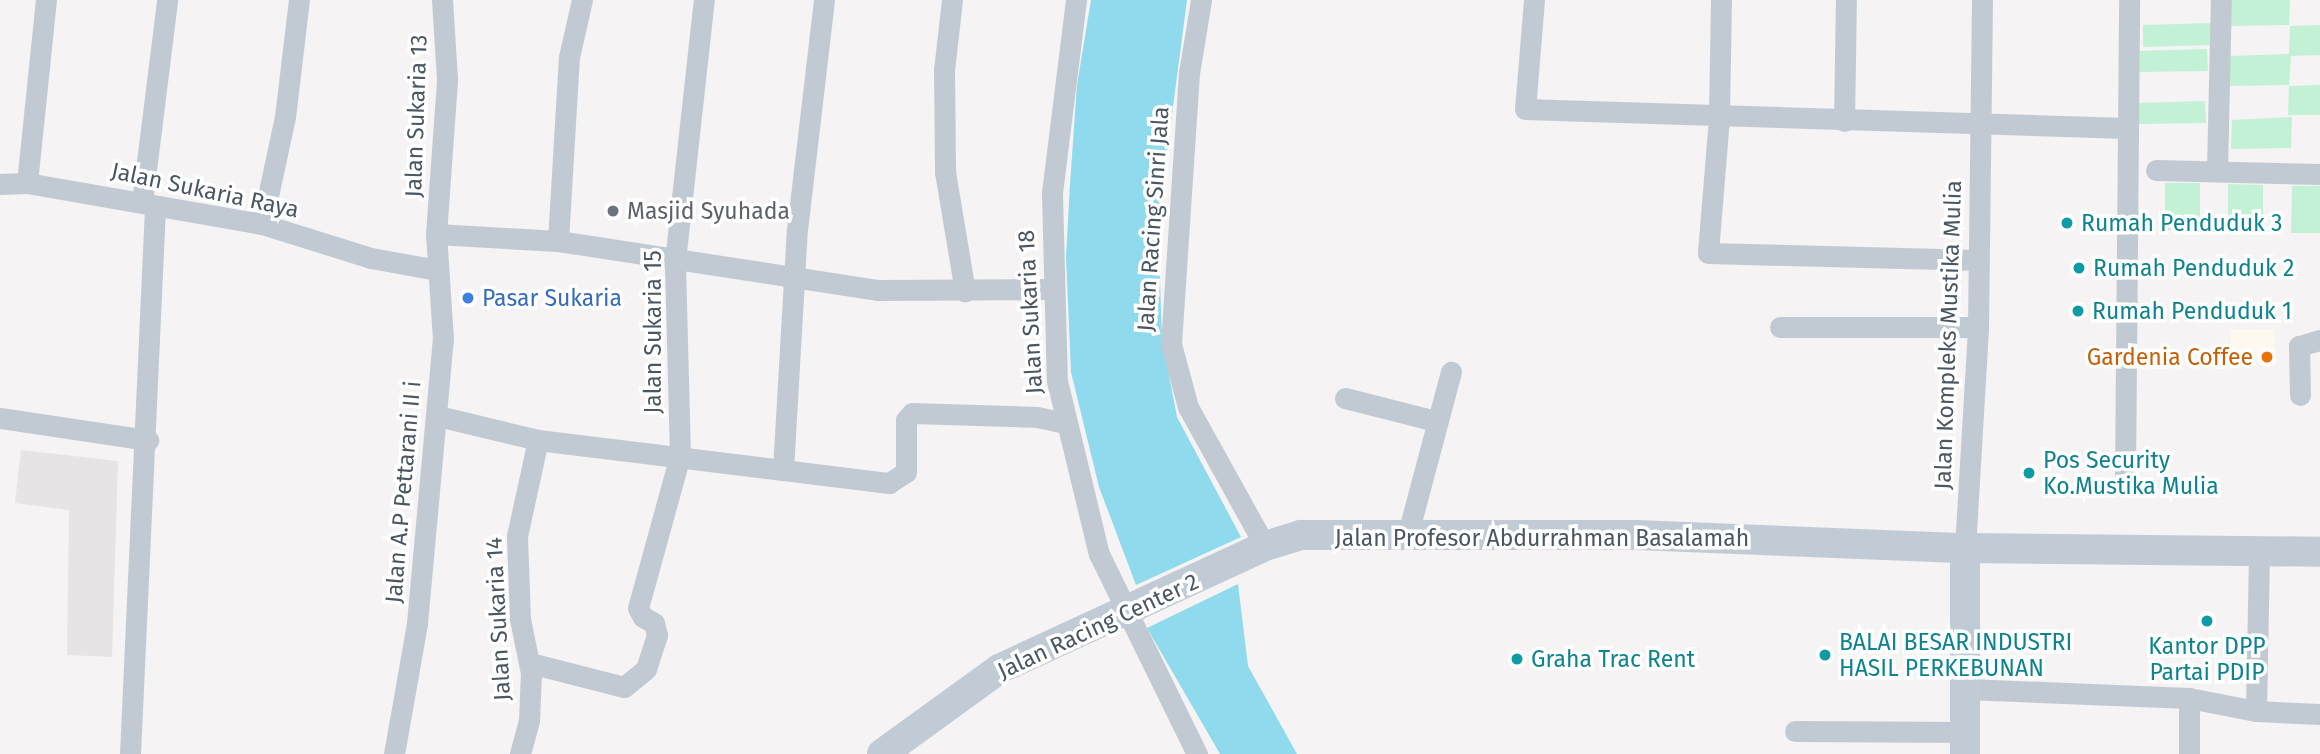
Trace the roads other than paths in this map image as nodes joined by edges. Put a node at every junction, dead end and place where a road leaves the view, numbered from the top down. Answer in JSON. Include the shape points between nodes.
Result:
{"nodes":[{"id":1,"x":46,"y":0,"type":"edge"},
{"id":2,"x":167,"y":0,"type":"edge"},
{"id":3,"x":299,"y":0,"type":"edge"},
{"id":4,"x":442,"y":0,"type":"edge"},
{"id":5,"x":582,"y":0,"type":"edge"},
{"id":6,"x":704,"y":0,"type":"edge"},
{"id":7,"x":824,"y":0,"type":"edge"},
{"id":8,"x":952,"y":0,"type":"edge"},
{"id":9,"x":1076,"y":0,"type":"edge"},
{"id":10,"x":1201,"y":0,"type":"edge"},
{"id":11,"x":1534,"y":0,"type":"edge"},
{"id":12,"x":1721,"y":0,"type":"edge"},
{"id":13,"x":1846,"y":0,"type":"edge"},
{"id":14,"x":1982,"y":0,"type":"edge"},
{"id":15,"x":2129,"y":0,"type":"edge"},
{"id":16,"x":2221,"y":0,"type":"edge"},
{"id":17,"x":1718,"y":118,"type":"junction"},
{"id":18,"x":1844,"y":121,"type":"junction"},
{"id":19,"x":1982,"y":123,"type":"junction"},
{"id":20,"x":2126,"y":128,"type":"junction"},
{"id":21,"x":2156,"y":170,"type":"dead end"},
{"id":22,"x":2217,"y":171,"type":"junction"},
{"id":23,"x":2320,"y":174,"type":"edge"},
{"id":24,"x":27,"y":183,"type":"junction"},
{"id":25,"x":0,"y":184,"type":"edge"},
{"id":26,"x":149,"y":205,"type":"junction"},
{"id":27,"x":262,"y":224,"type":"junction"},
{"id":28,"x":436,"y":234,"type":"junction"},
{"id":29,"x":558,"y":241,"type":"junction"},
{"id":30,"x":1979,"y":260,"type":"junction"},
{"id":31,"x":675,"y":261,"type":"junction"},
{"id":32,"x":438,"y":270,"type":"junction"},
{"id":33,"x":796,"y":279,"type":"junction"},
{"id":34,"x":1051,"y":289,"type":"junction"},
{"id":35,"x":965,"y":290,"type":"junction"},
{"id":36,"x":1780,"y":327,"type":"dead end"},
{"id":37,"x":1978,"y":327,"type":"junction"},
{"id":38,"x":2320,"y":340,"type":"edge"},
{"id":39,"x":1451,"y":372,"type":"dead end"},
{"id":40,"x":2300,"y":395,"type":"dead end"},
{"id":41,"x":1345,"y":398,"type":"dead end"},
{"id":42,"x":438,"y":416,"type":"junction"},
{"id":43,"x":0,"y":418,"type":"edge"},
{"id":44,"x":1436,"y":421,"type":"junction"},
{"id":45,"x":1065,"y":423,"type":"junction"},
{"id":46,"x":148,"y":440,"type":"junction"},
{"id":47,"x":538,"y":440,"type":"junction"},
{"id":48,"x":680,"y":456,"type":"junction"},
{"id":49,"x":783,"y":470,"type":"junction"},
{"id":50,"x":2125,"y":475,"type":"dead end"},
{"id":51,"x":1407,"y":537,"type":"junction"},
{"id":52,"x":1965,"y":548,"type":"junction"},
{"id":53,"x":1257,"y":550,"type":"junction"},
{"id":54,"x":2259,"y":552,"type":"junction"},
{"id":55,"x":2320,"y":552,"type":"edge"},
{"id":56,"x":1132,"y":608,"type":"junction"},
{"id":57,"x":530,"y":663,"type":"junction"},
{"id":58,"x":1966,"y":689,"type":"junction"},
{"id":59,"x":2189,"y":698,"type":"junction"},
{"id":60,"x":2256,"y":711,"type":"junction"},
{"id":61,"x":2320,"y":713,"type":"edge"},
{"id":62,"x":1795,"y":731,"type":"dead end"},
{"id":63,"x":1965,"y":743,"type":"edge"},
{"id":64,"x":130,"y":754,"type":"edge"},
{"id":65,"x":394,"y":754,"type":"edge"},
{"id":66,"x":520,"y":754,"type":"edge"},
{"id":67,"x":882,"y":754,"type":"edge"},
{"id":68,"x":1197,"y":754,"type":"edge"},
{"id":69,"x":2189,"y":754,"type":"edge"}],
"edges":[{"from":1,"to":24,"type":"street"},
{"from":2,"to":26,"type":"street"},
{"from":3,"to":27,"type":"street","via":[[285,117]]},
{"from":4,"to":28,"type":"street","name":"Jalan Sukaria 13","via":[[447,79]]},
{"from":5,"to":29,"type":"street","via":[[568,71]]},
{"from":6,"to":31,"type":"street","name":"Jalan Sukaria 15"},
{"from":7,"to":33,"type":"street","via":[[797,230]]},
{"from":8,"to":35,"type":"street","via":[[944,70],[946,172]]},
{"from":9,"to":34,"type":"street","name":"Jalan Sukaria 18","via":[[1052,194]]},
{"from":10,"to":53,"type":"street","name":"Jalan Racing Sinri Jala","via":[[1189,73],[1171,344],[1188,407]]},
{"from":11,"to":17,"type":"street","via":[[1525,109]]},
{"from":12,"to":17,"type":"street"},
{"from":13,"to":18,"type":"street"},
{"from":14,"to":19,"type":"street","name":"Jalan Kompleks Mustika Mulia"},
{"from":15,"to":20,"type":"street"},
{"from":16,"to":22,"type":"street"},
{"from":17,"to":18,"type":"street"},
{"from":17,"to":30,"type":"street","via":[[1708,253]]},
{"from":18,"to":19,"type":"street"},
{"from":19,"to":20,"type":"street"},
{"from":19,"to":30,"type":"street","name":"Jalan Kompleks Mustika Mulia"},
{"from":20,"to":50,"type":"street"},
{"from":21,"to":22,"type":"street"},
{"from":22,"to":23,"type":"street"},
{"from":24,"to":25,"type":"street","name":"Jalan Sukaria Raya"},
{"from":24,"to":26,"type":"street","name":"Jalan Sukaria Raya"},
{"from":26,"to":27,"type":"street","name":"Jalan Sukaria Raya"},
{"from":26,"to":46,"type":"street"},
{"from":27,"to":32,"type":"street","name":"Jalan Sukaria Raya","via":[[370,258]]},
{"from":28,"to":29,"type":"street"},
{"from":28,"to":32,"type":"street","name":"Jalan A.P Pettarani II i"},
{"from":29,"to":31,"type":"street"},
{"from":30,"to":37,"type":"street","name":"Jalan Kompleks Mustika Mulia"},
{"from":31,"to":33,"type":"street"},
{"from":31,"to":48,"type":"street","name":"Jalan Sukaria 15"},
{"from":32,"to":42,"type":"street","name":"Jalan A.P Pettarani II i","via":[[443,339]]},
{"from":33,"to":35,"type":"street","via":[[878,290]]},
{"from":33,"to":49,"type":"street"},
{"from":34,"to":35,"type":"street"},
{"from":34,"to":45,"type":"street","name":"Jalan Sukaria 18","via":[[1057,381]]},
{"from":36,"to":37,"type":"street"},
{"from":37,"to":52,"type":"street","name":"Jalan Kompleks Mustika Mulia"},
{"from":38,"to":40,"type":"street","via":[[2299,346]]},
{"from":39,"to":44,"type":"street"},
{"from":41,"to":44,"type":"street"},
{"from":42,"to":47,"type":"street"},
{"from":42,"to":65,"type":"street","name":"Jalan A.P Pettarani II i","via":[[417,623]]},
{"from":43,"to":46,"type":"street"},
{"from":44,"to":51,"type":"street"},
{"from":45,"to":49,"type":"street","via":[[1037,417],[912,413],[906,420],[906,472],[894,481],[861,482]]},
{"from":45,"to":56,"type":"street","name":"Jalan Sukaria 18","via":[[1099,554]]},
{"from":46,"to":64,"type":"street"},
{"from":47,"to":48,"type":"street"},
{"from":47,"to":57,"type":"street","name":"Jalan Sukaria 14","via":[[517,536],[520,620]]},
{"from":48,"to":49,"type":"street","via":[[722,466]]},
{"from":48,"to":57,"type":"street","name":"Jalan Sukaria 15","via":[[638,608],[657,627],[646,669],[624,687]]},
{"from":51,"to":52,"type":"street","name":"Jalan Profesor Abdurrahman Basalamah","via":[[1636,535]]},
{"from":51,"to":53,"type":"street","name":"Jalan Profesor Abdurrahman Basalamah","via":[[1301,535]]},
{"from":52,"to":54,"type":"street","name":"Jalan Profesor Abdurrahman Basalamah"},
{"from":52,"to":58,"type":"street"},
{"from":53,"to":56,"type":"street","name":"Jalan Racing Center 2"},
{"from":54,"to":55,"type":"street","name":"Jalan Profesor Abdurrahman Basalamah"},
{"from":54,"to":60,"type":"street"},
{"from":56,"to":67,"type":"street","name":"Jalan Racing Center 2","via":[[999,670]]},
{"from":56,"to":68,"type":"street","name":"Jalan Sukaria 18"},
{"from":57,"to":66,"type":"street","name":"Jalan Sukaria 14","via":[[529,720]]},
{"from":58,"to":59,"type":"street"},
{"from":58,"to":63,"type":"street"},
{"from":59,"to":60,"type":"street"},
{"from":59,"to":69,"type":"street"},
{"from":60,"to":61,"type":"street"},
{"from":62,"to":63,"type":"street"}]}
